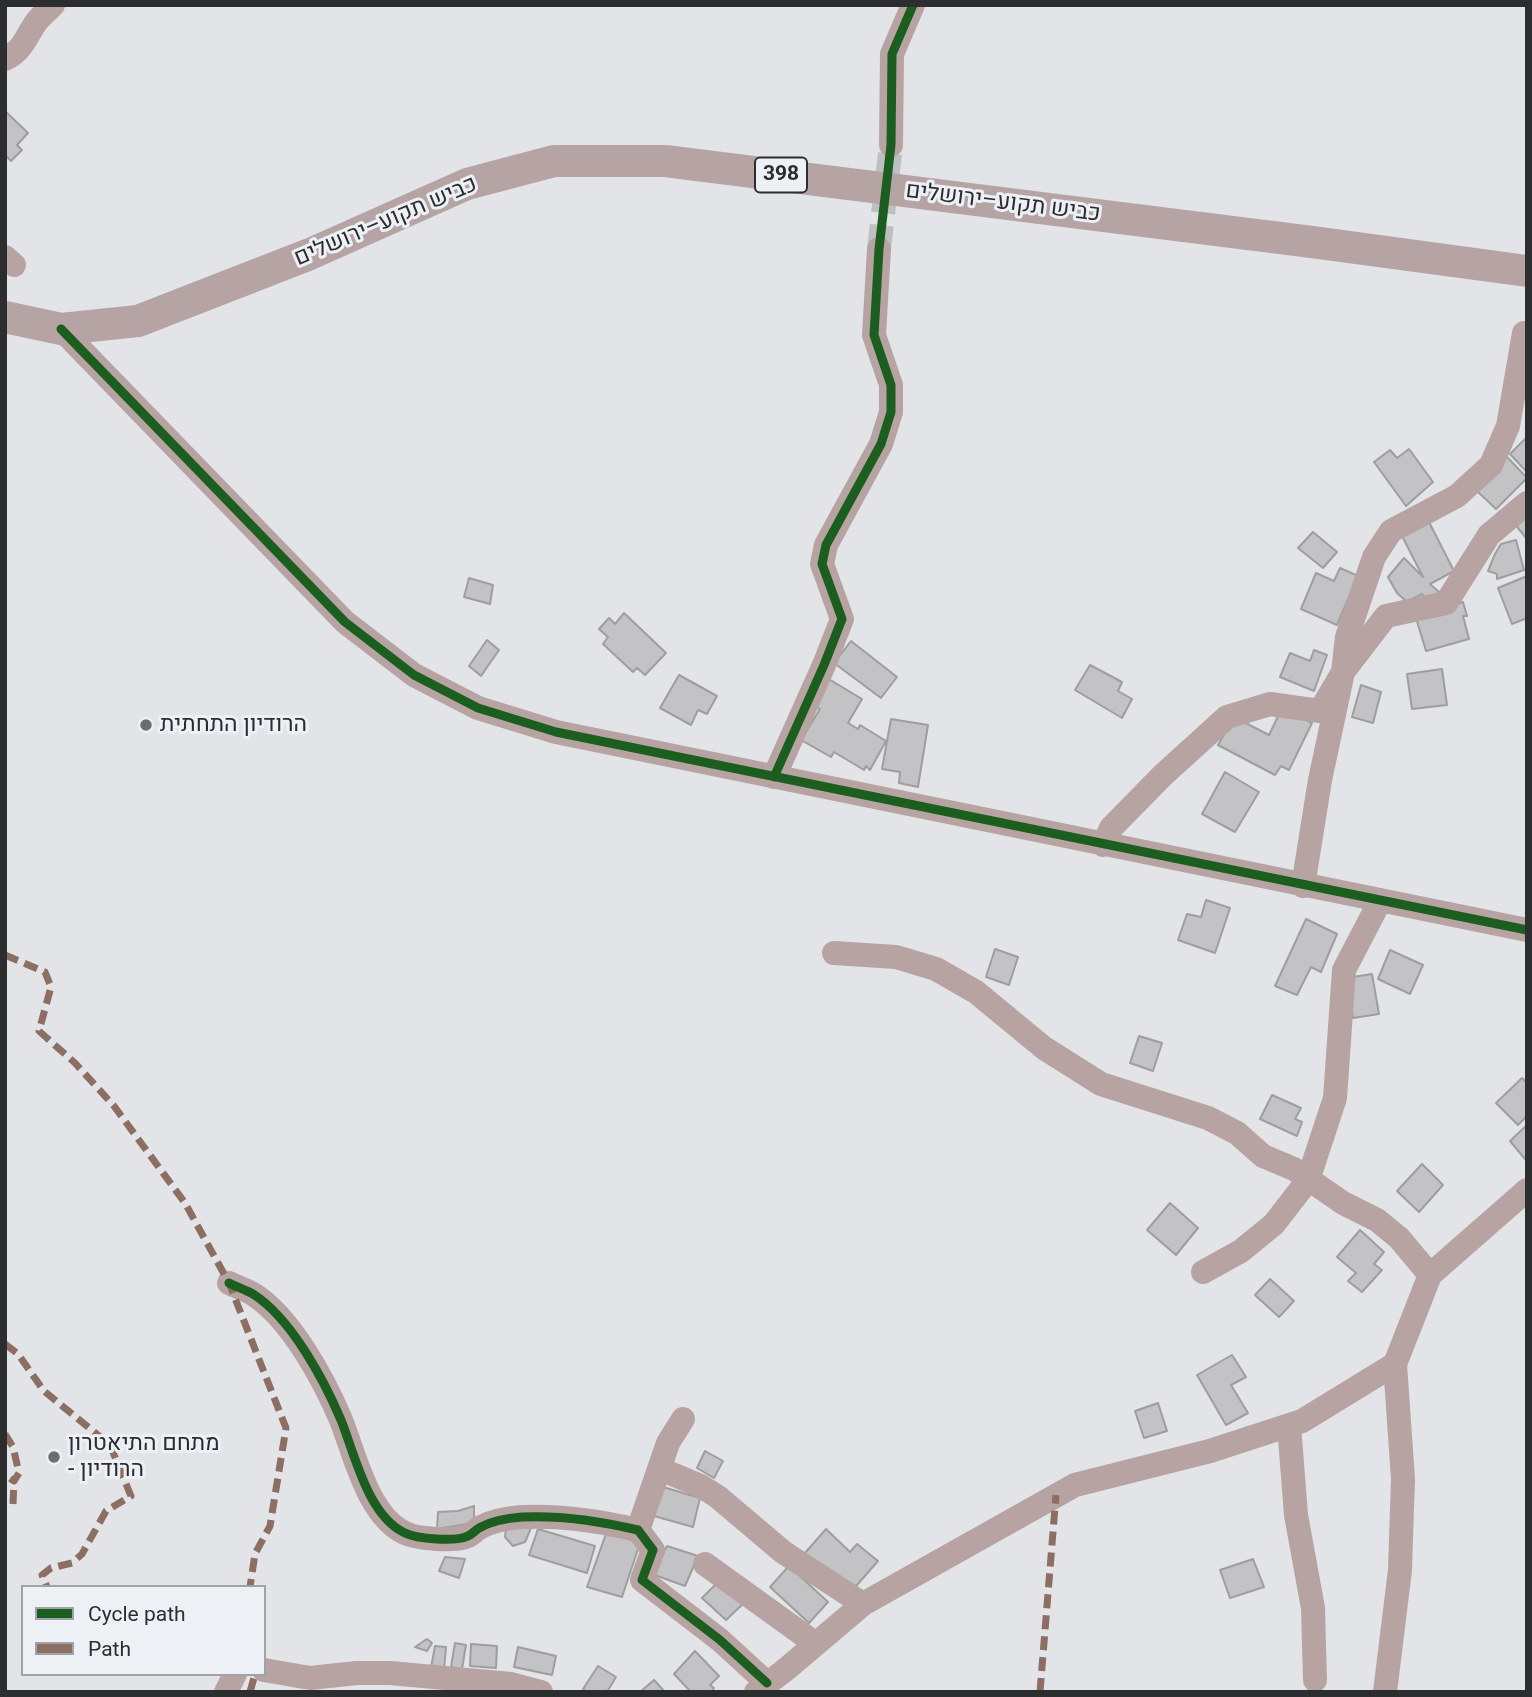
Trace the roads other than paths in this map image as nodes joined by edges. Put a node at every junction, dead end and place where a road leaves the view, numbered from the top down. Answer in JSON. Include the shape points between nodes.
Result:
{"nodes":[{"id":1,"x":54,"y":5,"type":"edge"},
{"id":2,"x":913,"y":5,"type":"edge"},
{"id":3,"x":5,"y":59,"type":"edge"},
{"id":4,"x":891,"y":145,"type":"tunnel mouth"},
{"id":5,"x":879,"y":249,"type":"tunnel mouth"},
{"id":6,"x":1527,"y":271,"type":"edge"},
{"id":7,"x":5,"y":317,"type":"edge"},
{"id":8,"x":61,"y":329,"type":"junction"},
{"id":9,"x":1524,"y":333,"type":"dead end"},
{"id":10,"x":1527,"y":503,"type":"edge"},
{"id":11,"x":1343,"y":672,"type":"junction"},
{"id":12,"x":774,"y":777,"type":"junction"},
{"id":13,"x":1103,"y":845,"type":"junction"},
{"id":14,"x":1303,"y":886,"type":"junction"},
{"id":15,"x":1380,"y":901,"type":"junction"},
{"id":16,"x":1527,"y":930,"type":"edge"},
{"id":17,"x":834,"y":953,"type":"dead end"},
{"id":18,"x":1308,"y":1180,"type":"junction"},
{"id":19,"x":1527,"y":1189,"type":"edge"},
{"id":20,"x":1203,"y":1272,"type":"dead end"},
{"id":21,"x":1430,"y":1275,"type":"junction"},
{"id":22,"x":229,"y":1283,"type":"dead end"},
{"id":23,"x":1395,"y":1364,"type":"junction"},
{"id":24,"x":683,"y":1419,"type":"dead end"},
{"id":25,"x":1289,"y":1425,"type":"junction"},
{"id":26,"x":660,"y":1469,"type":"junction"},
{"id":27,"x":638,"y":1530,"type":"junction"},
{"id":28,"x":705,"y":1564,"type":"dead end"},
{"id":29,"x":863,"y":1604,"type":"junction"},
{"id":30,"x":816,"y":1644,"type":"junction"},
{"id":31,"x":266,"y":1670,"type":"edge"},
{"id":32,"x":234,"y":1676,"type":"edge"},
{"id":33,"x":1315,"y":1680,"type":"dead end"},
{"id":34,"x":761,"y":1688,"type":"edge"},
{"id":35,"x":226,"y":1692,"type":"edge"},
{"id":36,"x":541,"y":1692,"type":"edge"},
{"id":37,"x":1385,"y":1692,"type":"edge"}],
"edges":[{"from":1,"to":3,"type":"street","via":[[20,49]]},
{"from":2,"to":4,"type":"street","via":[[892,54]]},
{"from":5,"to":12,"type":"street","via":[[874,335],[891,386],[891,412],[881,444],[826,545],[822,564],[842,619]]},
{"from":6,"to":8,"type":"main road","name":"כביש תקוע–ירושלים","number":"398","via":[[665,161],[554,162],[467,184],[310,254],[138,321]]},
{"from":7,"to":8,"type":"main road","name":"כביש תקוע–ירושלים","number":"398"},
{"from":8,"to":12,"type":"street","via":[[345,622],[414,675],[478,708],[556,732]]},
{"from":9,"to":11,"type":"street","via":[[1508,426],[1491,465],[1457,496],[1391,531],[1374,557],[1347,637]]},
{"from":10,"to":11,"type":"street","via":[[1489,535],[1446,603],[1385,616]]},
{"from":11,"to":13,"type":"street","via":[[1320,712],[1270,704],[1227,718],[1111,828]]},
{"from":11,"to":14,"type":"street"},
{"from":12,"to":13,"type":"street"},
{"from":13,"to":14,"type":"street"},
{"from":14,"to":15,"type":"street"},
{"from":15,"to":16,"type":"street"},
{"from":15,"to":18,"type":"street","via":[[1344,970],[1335,1098]]},
{"from":17,"to":18,"type":"street","via":[[896,957],[936,969],[976,992],[1044,1048],[1101,1084],[1208,1118]]},
{"from":18,"to":20,"type":"street","via":[[1274,1224],[1241,1251]]},
{"from":18,"to":21,"type":"street","via":[[1377,1220]]},
{"from":19,"to":21,"type":"street"},
{"from":21,"to":23,"type":"street"},
{"from":22,"to":27,"type":"street","via":[[255,1295],[279,1317],[303,1350],[322,1380],[378,1511],[403,1533],[432,1539],[466,1537],[482,1526],[520,1517],[565,1517]]},
{"from":23,"to":25,"type":"street"},
{"from":23,"to":37,"type":"street","via":[[1403,1479],[1400,1570]]},
{"from":24,"to":26,"type":"street","via":[[668,1443]]},
{"from":25,"to":29,"type":"street","via":[[1210,1451],[1075,1485]]},
{"from":25,"to":33,"type":"street","via":[[1296,1515],[1313,1608]]},
{"from":26,"to":27,"type":"street"},
{"from":26,"to":29,"type":"street","via":[[718,1497],[783,1552]]},
{"from":27,"to":34,"type":"street","via":[[653,1550],[642,1580],[720,1640]]},
{"from":28,"to":30,"type":"street"},
{"from":29,"to":30,"type":"street"},
{"from":30,"to":34,"type":"street"},
{"from":31,"to":36,"type":"street","via":[[310,1678],[390,1673],[511,1684]]},
{"from":32,"to":35,"type":"street"}]}
